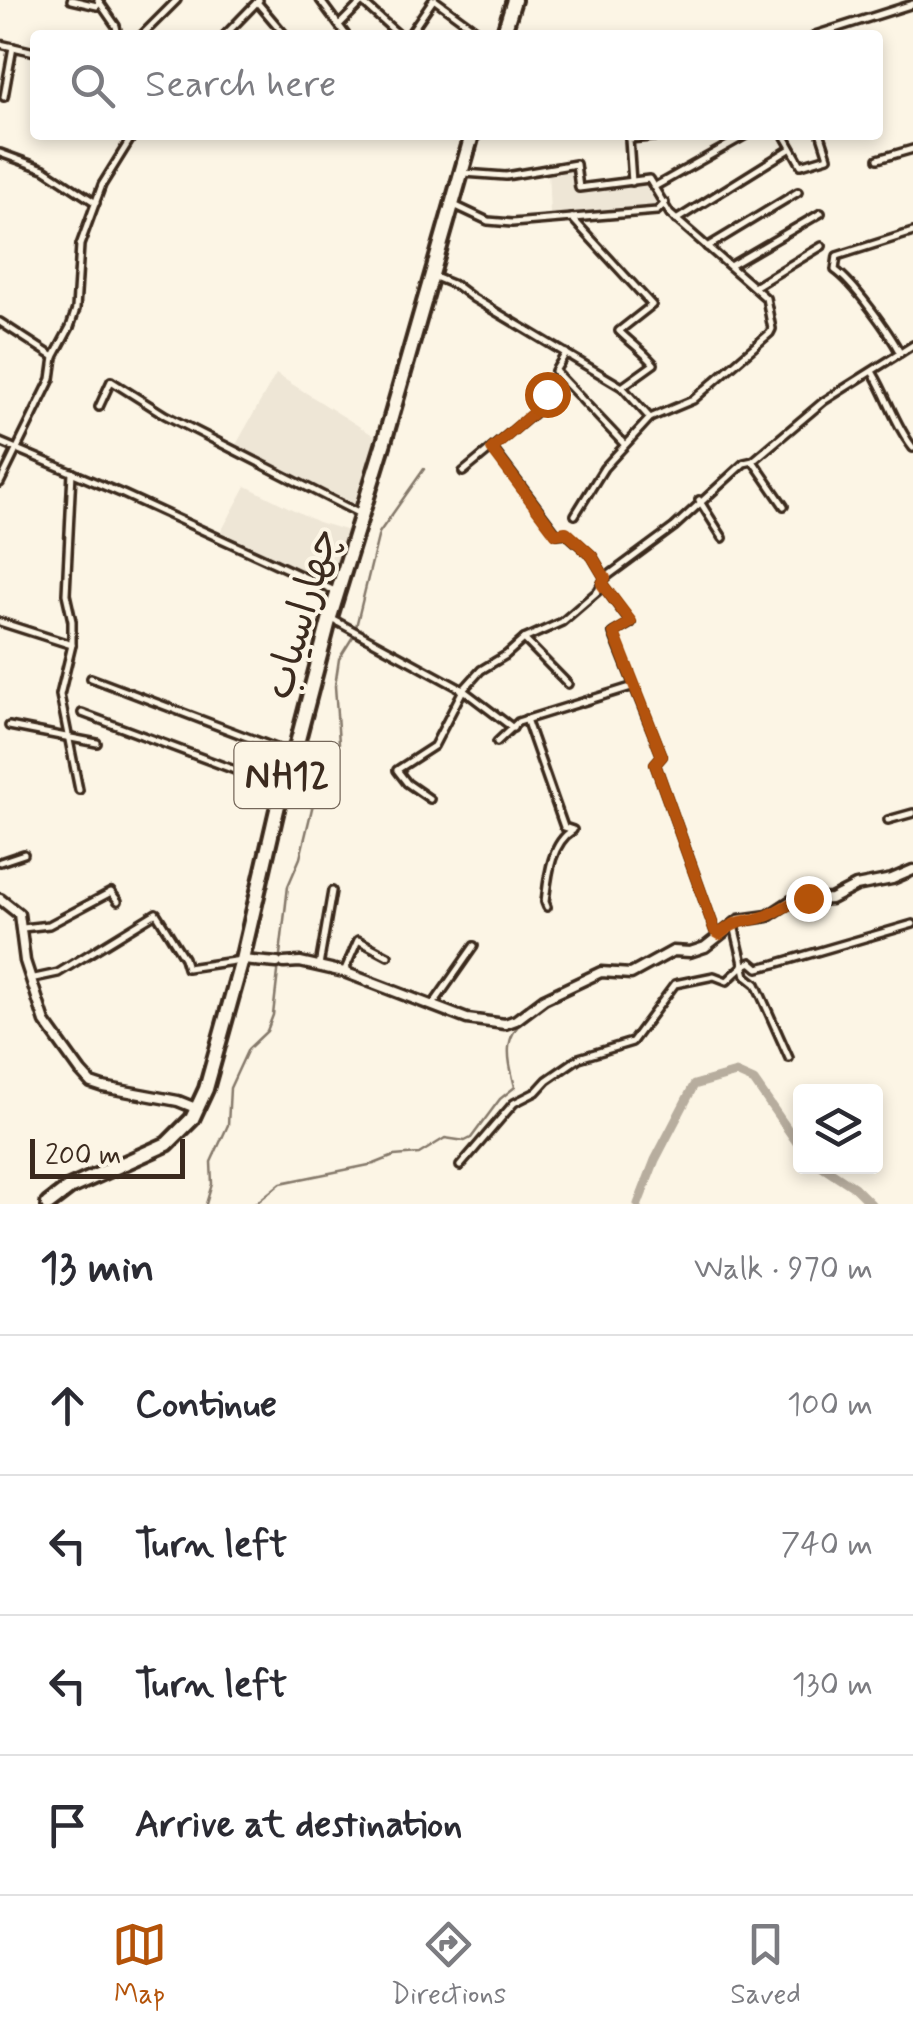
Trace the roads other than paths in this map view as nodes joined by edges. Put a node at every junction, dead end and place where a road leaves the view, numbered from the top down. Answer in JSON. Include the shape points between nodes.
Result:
{"nodes":[{"id":1,"x":71,"y":0,"type":"edge"},
{"id":2,"x":177,"y":0,"type":"edge"},
{"id":3,"x":320,"y":0,"type":"edge"},
{"id":4,"x":434,"y":0,"type":"edge"},
{"id":5,"x":514,"y":0,"type":"edge"},
{"id":6,"x":98,"y":1,"type":"edge"},
{"id":7,"x":258,"y":1,"type":"edge"},
{"id":8,"x":362,"y":1,"type":"edge"},
{"id":9,"x":913,"y":4,"type":"edge"},
{"id":10,"x":340,"y":24,"type":"junction"},
{"id":11,"x":117,"y":30,"type":"edge"},
{"id":12,"x":147,"y":30,"type":"edge"},
{"id":13,"x":230,"y":30,"type":"edge"},
{"id":14,"x":281,"y":30,"type":"edge"},
{"id":15,"x":343,"y":30,"type":"edge"},
{"id":16,"x":394,"y":30,"type":"edge"},
{"id":17,"x":413,"y":30,"type":"edge"},
{"id":18,"x":476,"y":30,"type":"edge"},
{"id":19,"x":505,"y":30,"type":"edge"},
{"id":20,"x":831,"y":30,"type":"edge"},
{"id":21,"x":0,"y":44,"type":"edge"},
{"id":22,"x":13,"y":46,"type":"junction"},
{"id":23,"x":30,"y":51,"type":"edge"},
{"id":24,"x":4,"y":97,"type":"dead end"},
{"id":25,"x":130,"y":140,"type":"edge"},
{"id":26,"x":471,"y":140,"type":"edge"},
{"id":27,"x":629,"y":140,"type":"edge"},
{"id":28,"x":737,"y":140,"type":"edge"},
{"id":29,"x":786,"y":140,"type":"edge"},
{"id":30,"x":822,"y":140,"type":"edge"},
{"id":31,"x":790,"y":149,"type":"junction"},
{"id":32,"x":913,"y":149,"type":"edge"},
{"id":33,"x":0,"y":153,"type":"edge"},
{"id":34,"x":878,"y":159,"type":"dead end"},
{"id":35,"x":464,"y":173,"type":"junction"},
{"id":36,"x":632,"y":182,"type":"junction"},
{"id":37,"x":654,"y":187,"type":"junction"},
{"id":38,"x":798,"y":192,"type":"dead end"},
{"id":39,"x":96,"y":203,"type":"junction"},
{"id":40,"x":665,"y":203,"type":"junction"},
{"id":41,"x":454,"y":205,"type":"junction"},
{"id":42,"x":821,"y":213,"type":"dead end"},
{"id":43,"x":572,"y":218,"type":"junction"},
{"id":44,"x":676,"y":220,"type":"junction"},
{"id":45,"x":913,"y":232,"type":"edge"},
{"id":46,"x":822,"y":246,"type":"dead end"},
{"id":47,"x":707,"y":247,"type":"junction"},
{"id":48,"x":730,"y":266,"type":"junction"},
{"id":49,"x":432,"y":276,"type":"junction"},
{"id":50,"x":754,"y":287,"type":"junction"},
{"id":51,"x":0,"y":322,"type":"edge"},
{"id":52,"x":913,"y":346,"type":"edge"},
{"id":53,"x":566,"y":353,"type":"junction"},
{"id":54,"x":900,"y":353,"type":"junction"},
{"id":55,"x":54,"y":357,"type":"junction"},
{"id":56,"x":872,"y":373,"type":"junction"},
{"id":57,"x":622,"y":387,"type":"junction"},
{"id":58,"x":547,"y":394,"type":"dead end"},
{"id":59,"x":100,"y":407,"type":"dead end"},
{"id":60,"x":650,"y":418,"type":"junction"},
{"id":61,"x":0,"y":442,"type":"edge"},
{"id":62,"x":624,"y":445,"type":"junction"},
{"id":63,"x":913,"y":448,"type":"edge"},
{"id":64,"x":492,"y":449,"type":"junction"},
{"id":65,"x":16,"y":450,"type":"junction"},
{"id":66,"x":753,"y":461,"type":"junction"},
{"id":67,"x":72,"y":472,"type":"junction"},
{"id":68,"x":463,"y":472,"type":"dead end"},
{"id":69,"x":0,"y":482,"type":"edge"},
{"id":70,"x":700,"y":500,"type":"junction"},
{"id":71,"x":784,"y":506,"type":"dead end"},
{"id":72,"x":361,"y":514,"type":"junction"},
{"id":73,"x":575,"y":515,"type":"dead end"},
{"id":74,"x":723,"y":538,"type":"dead end"},
{"id":75,"x":604,"y":581,"type":"junction"},
{"id":76,"x":339,"y":592,"type":"junction"},
{"id":77,"x":330,"y":618,"type":"junction"},
{"id":78,"x":0,"y":622,"type":"edge"},
{"id":79,"x":524,"y":638,"type":"junction"},
{"id":80,"x":72,"y":645,"type":"junction"},
{"id":81,"x":91,"y":678,"type":"dead end"},
{"id":82,"x":568,"y":684,"type":"dead end"},
{"id":83,"x":632,"y":686,"type":"junction"},
{"id":84,"x":464,"y":690,"type":"junction"},
{"id":85,"x":82,"y":713,"type":"dead end"},
{"id":86,"x":526,"y":720,"type":"junction"},
{"id":87,"x":9,"y":726,"type":"dead end"},
{"id":88,"x":512,"y":728,"type":"junction"},
{"id":89,"x":67,"y":738,"type":"junction"},
{"id":90,"x":497,"y":742,"type":"dead end"},
{"id":91,"x":97,"y":743,"type":"dead end"},
{"id":92,"x":294,"y":755,"type":"junction"},
{"id":93,"x":282,"y":788,"type":"junction"},
{"id":94,"x":78,"y":790,"type":"dead end"},
{"id":95,"x":430,"y":799,"type":"dead end"},
{"id":96,"x":913,"y":813,"type":"edge"},
{"id":97,"x":888,"y":820,"type":"dead end"},
{"id":98,"x":24,"y":854,"type":"dead end"},
{"id":99,"x":0,"y":862,"type":"edge"},
{"id":100,"x":913,"y":870,"type":"edge"},
{"id":101,"x":332,"y":891,"type":"dead end"},
{"id":102,"x":0,"y":899,"type":"edge"},
{"id":103,"x":118,"y":902,"type":"dead end"},
{"id":104,"x":547,"y":907,"type":"dead end"},
{"id":105,"x":733,"y":922,"type":"junction"},
{"id":106,"x":913,"y":924,"type":"edge"},
{"id":107,"x":22,"y":928,"type":"junction"},
{"id":108,"x":720,"y":934,"type":"junction"},
{"id":109,"x":474,"y":946,"type":"dead end"},
{"id":110,"x":388,"y":956,"type":"dead end"},
{"id":111,"x":242,"y":960,"type":"junction"},
{"id":112,"x":319,"y":966,"type":"junction"},
{"id":113,"x":743,"y":966,"type":"junction"},
{"id":114,"x":344,"y":972,"type":"junction"},
{"id":115,"x":30,"y":979,"type":"junction"},
{"id":116,"x":432,"y":1006,"type":"junction"},
{"id":117,"x":788,"y":1058,"type":"dead end"},
{"id":118,"x":198,"y":1109,"type":"junction"},
{"id":119,"x":460,"y":1166,"type":"dead end"},
{"id":120,"x":48,"y":1204,"type":"edge"}],
"edges":[{"from":1,"to":6,"type":"street","via":[[96,6]]},
{"from":2,"to":12,"type":"street"},
{"from":3,"to":10,"type":"street"},
{"from":4,"to":17,"type":"street"},
{"from":4,"to":18,"type":"street"},
{"from":5,"to":19,"type":"highway"},
{"from":6,"to":11,"type":"street"},
{"from":7,"to":13,"type":"street"},
{"from":7,"to":14,"type":"street"},
{"from":8,"to":10,"type":"street"},
{"from":8,"to":16,"type":"street"},
{"from":9,"to":20,"type":"street"},
{"from":10,"to":15,"type":"street"},
{"from":21,"to":22,"type":"street"},
{"from":22,"to":23,"type":"street"},
{"from":22,"to":24,"type":"street"},
{"from":25,"to":39,"type":"street"},
{"from":26,"to":35,"type":"highway","name":"چهاراسیاب","number":"NH12"},
{"from":27,"to":36,"type":"street"},
{"from":28,"to":37,"type":"street"},
{"from":29,"to":31,"type":"street"},
{"from":30,"to":31,"type":"street","via":[[828,156],[800,164]]},
{"from":31,"to":44,"type":"street"},
{"from":32,"to":34,"type":"street"},
{"from":33,"to":39,"type":"street","via":[[44,169]]},
{"from":35,"to":36,"type":"street","via":[[506,176],[576,164],[580,188]]},
{"from":35,"to":41,"type":"highway","name":"چهاراسیاب","number":"NH12"},
{"from":36,"to":37,"type":"street","via":[[649,180]]},
{"from":37,"to":40,"type":"street"},
{"from":38,"to":47,"type":"street"},
{"from":39,"to":55,"type":"street","via":[[80,245],[76,309]]},
{"from":40,"to":43,"type":"street","via":[[657,211]]},
{"from":40,"to":44,"type":"street"},
{"from":41,"to":43,"type":"street","via":[[488,221]]},
{"from":41,"to":49,"type":"highway","name":"چهاراسیاب","number":"NH12"},
{"from":42,"to":48,"type":"street"},
{"from":43,"to":57,"type":"street","via":[[652,305],[618,332],[654,364]]},
{"from":44,"to":47,"type":"street"},
{"from":45,"to":54,"type":"street","via":[[837,256],[835,270],[852,282]]},
{"from":46,"to":50,"type":"street"},
{"from":47,"to":48,"type":"street"},
{"from":48,"to":50,"type":"street"},
{"from":49,"to":53,"type":"street"},
{"from":49,"to":72,"type":"highway","name":"چهاراسیاب","number":"NH12"},
{"from":50,"to":60,"type":"street","via":[[766,298],[770,333],[693,400]]},
{"from":51,"to":55,"type":"street"},
{"from":52,"to":54,"type":"street"},
{"from":53,"to":57,"type":"street"},
{"from":53,"to":62,"type":"street","via":[[555,371]]},
{"from":54,"to":56,"type":"street"},
{"from":55,"to":65,"type":"street","via":[[51,379]]},
{"from":56,"to":63,"type":"street"},
{"from":56,"to":66,"type":"street","via":[[824,402]]},
{"from":57,"to":60,"type":"street"},
{"from":58,"to":64,"type":"street"},
{"from":59,"to":72,"type":"street","via":[[112,380],[165,415]]},
{"from":60,"to":62,"type":"street"},
{"from":61,"to":65,"type":"street"},
{"from":62,"to":73,"type":"street"},
{"from":64,"to":68,"type":"street"},
{"from":64,"to":75,"type":"street","via":[[556,534],[566,532],[592,556]]},
{"from":65,"to":67,"type":"street"},
{"from":65,"to":69,"type":"street"},
{"from":66,"to":70,"type":"street"},
{"from":66,"to":71,"type":"street"},
{"from":67,"to":76,"type":"street"},
{"from":67,"to":80,"type":"street","via":[[66,594]]},
{"from":70,"to":74,"type":"street"},
{"from":70,"to":75,"type":"street"},
{"from":72,"to":76,"type":"highway","name":"چهاراسیاب","number":"NH12"},
{"from":75,"to":79,"type":"street","via":[[562,622]]},
{"from":75,"to":83,"type":"street","via":[[631,622],[614,633]]},
{"from":76,"to":77,"type":"highway","name":"چهاراسیاب","number":"NH12"},
{"from":77,"to":84,"type":"street"},
{"from":77,"to":92,"type":"highway","name":"چهاراسیاب","number":"NH12"},
{"from":78,"to":80,"type":"street"},
{"from":79,"to":82,"type":"street"},
{"from":79,"to":84,"type":"street"},
{"from":80,"to":89,"type":"street","via":[[60,688]]},
{"from":81,"to":92,"type":"street"},
{"from":83,"to":86,"type":"street"},
{"from":83,"to":108,"type":"street","via":[[662,756],[655,764],[686,857]]},
{"from":84,"to":88,"type":"street"},
{"from":84,"to":95,"type":"street","via":[[434,746],[397,770]]},
{"from":85,"to":93,"type":"street"},
{"from":86,"to":88,"type":"street"},
{"from":86,"to":104,"type":"street","via":[[564,827],[573,830],[552,857]]},
{"from":87,"to":89,"type":"street"},
{"from":88,"to":90,"type":"street"},
{"from":89,"to":91,"type":"street"},
{"from":89,"to":94,"type":"street"},
{"from":92,"to":93,"type":"highway","name":"چهاراسیاب","number":"NH12"},
{"from":93,"to":111,"type":"highway","name":"چهاراسیاب","number":"NH12"},
{"from":96,"to":97,"type":"street"},
{"from":98,"to":99,"type":"street"},
{"from":100,"to":105,"type":"street"},
{"from":101,"to":112,"type":"street"},
{"from":102,"to":107,"type":"street","via":[[19,914]]},
{"from":103,"to":107,"type":"street","via":[[111,892],[49,925]]},
{"from":105,"to":108,"type":"street"},
{"from":105,"to":113,"type":"street"},
{"from":106,"to":113,"type":"street","via":[[775,964]]},
{"from":107,"to":115,"type":"street"},
{"from":108,"to":116,"type":"street","via":[[705,947],[673,951],[630,974],[602,972],[504,1024]]},
{"from":109,"to":116,"type":"street"},
{"from":110,"to":114,"type":"street","via":[[358,940]]},
{"from":111,"to":112,"type":"street"},
{"from":111,"to":115,"type":"street","via":[[186,968],[156,913],[58,973]]},
{"from":111,"to":118,"type":"highway","name":"چهاراسیاب","number":"NH12"},
{"from":112,"to":114,"type":"street"},
{"from":113,"to":117,"type":"street"},
{"from":113,"to":119,"type":"street","via":[[727,981],[714,976],[675,984],[632,1042],[580,1058],[514,1103]]},
{"from":114,"to":116,"type":"street"},
{"from":115,"to":118,"type":"street","via":[[44,1022],[92,1083]]},
{"from":118,"to":120,"type":"highway","name":"چهاراسیاب","number":"NH12","via":[[167,1144]]}]}
